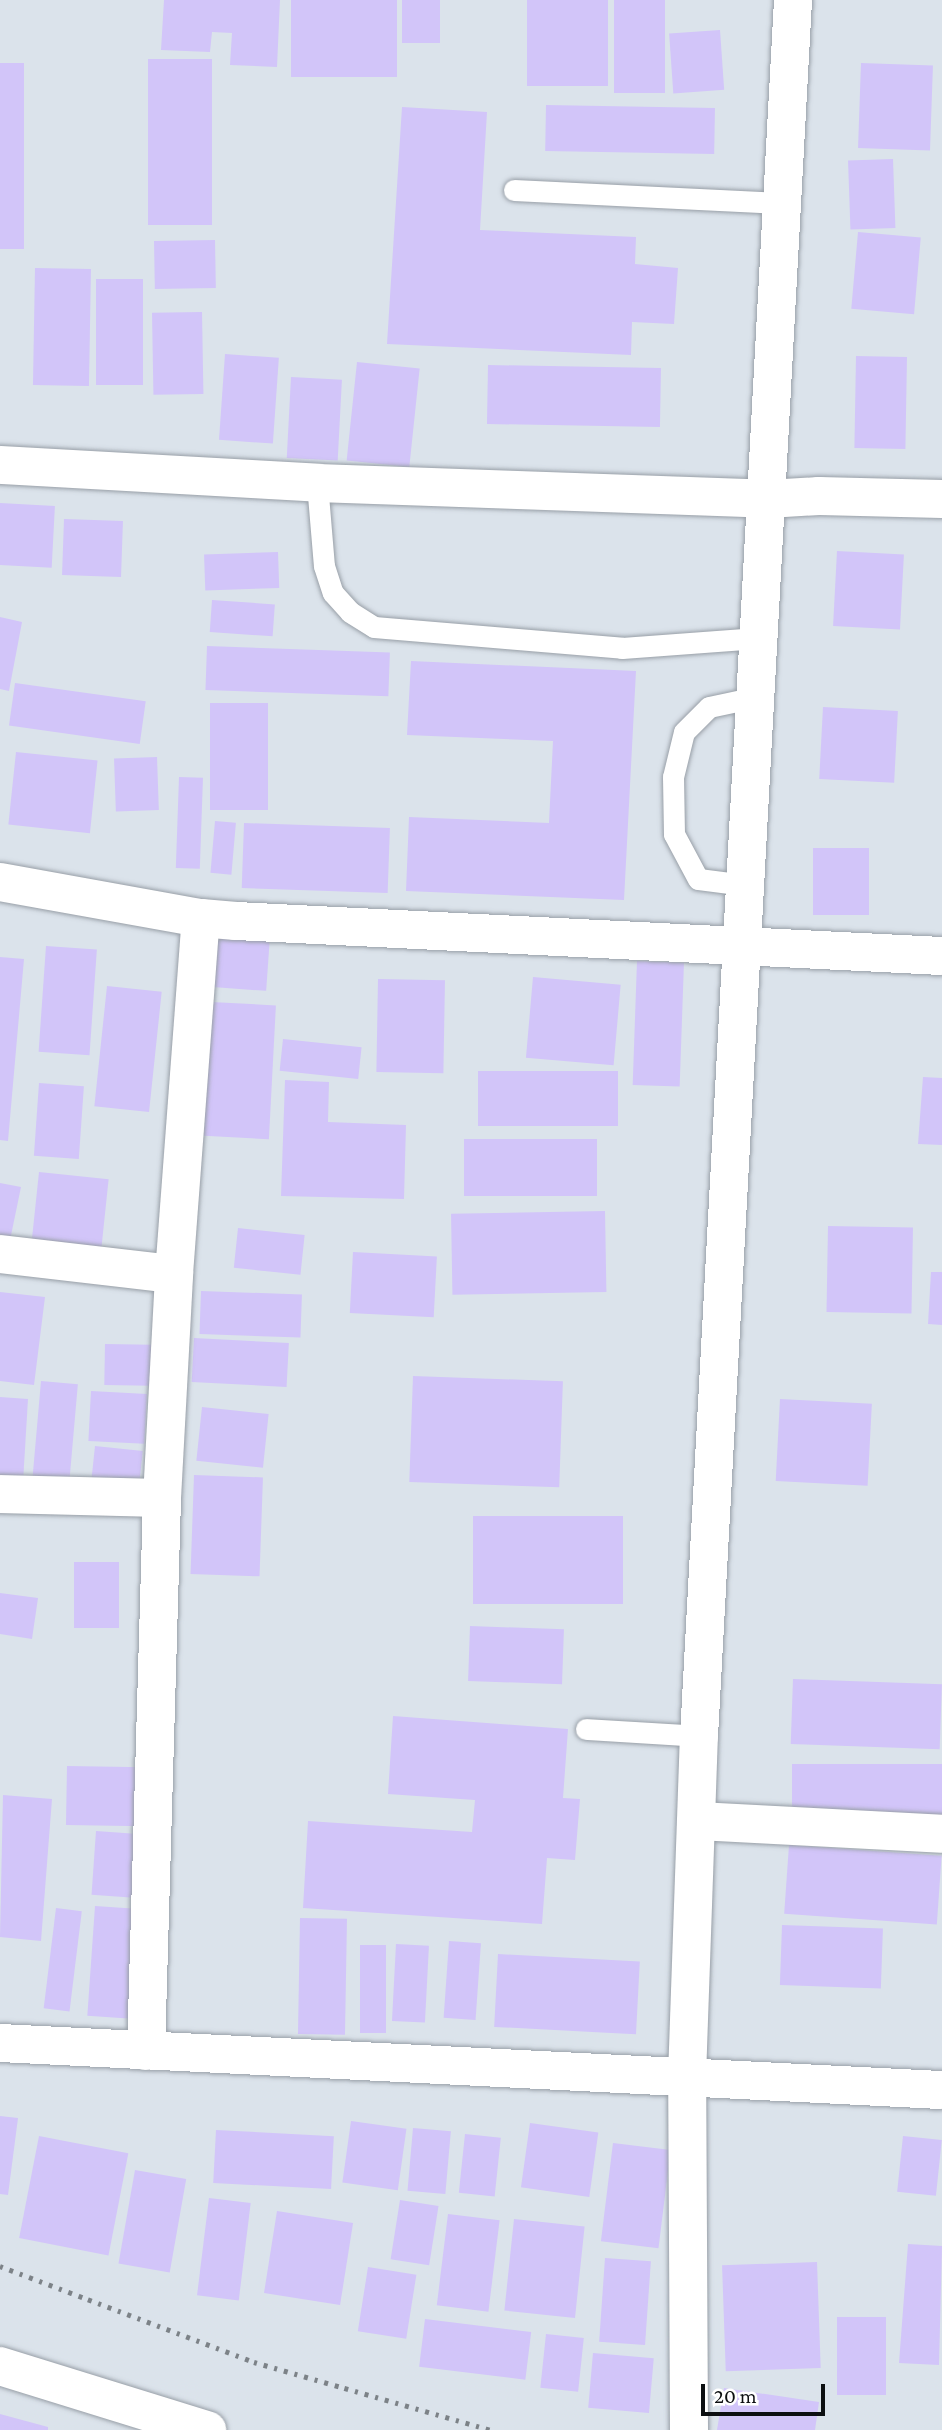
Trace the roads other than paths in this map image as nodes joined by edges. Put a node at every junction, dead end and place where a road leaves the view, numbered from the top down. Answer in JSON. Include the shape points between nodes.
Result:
{"nodes":[{"id":1,"x":793,"y":0,"type":"edge"},
{"id":2,"x":514,"y":190,"type":"dead end"},
{"id":3,"x":781,"y":203,"type":"junction"},
{"id":4,"x":0,"y":465,"type":"edge"},
{"id":5,"x":317,"y":483,"type":"junction"},
{"id":6,"x":768,"y":499,"type":"junction"},
{"id":7,"x":942,"y":499,"type":"edge"},
{"id":8,"x":758,"y":638,"type":"junction"},
{"id":9,"x":756,"y":697,"type":"junction"},
{"id":10,"x":0,"y":882,"type":"edge"},
{"id":11,"x":745,"y":885,"type":"junction"},
{"id":12,"x":201,"y":918,"type":"junction"},
{"id":13,"x":741,"y":947,"type":"junction"},
{"id":14,"x":942,"y":956,"type":"edge"},
{"id":15,"x":0,"y":1254,"type":"edge"},
{"id":16,"x":174,"y":1274,"type":"junction"},
{"id":17,"x":0,"y":1494,"type":"edge"},
{"id":18,"x":162,"y":1498,"type":"junction"},
{"id":19,"x":586,"y":1729,"type":"dead end"},
{"id":20,"x":699,"y":1737,"type":"junction"},
{"id":21,"x":698,"y":1821,"type":"junction"},
{"id":22,"x":942,"y":1834,"type":"edge"},
{"id":23,"x":0,"y":2043,"type":"edge"},
{"id":24,"x":146,"y":2052,"type":"junction"},
{"id":25,"x":687,"y":2077,"type":"junction"},
{"id":26,"x":942,"y":2090,"type":"edge"},
{"id":27,"x":0,"y":2366,"type":"edge"},
{"id":28,"x":207,"y":2430,"type":"edge"},
{"id":29,"x":689,"y":2430,"type":"edge"}],
"edges":[{"from":1,"to":3,"type":"street"},
{"from":2,"to":3,"type":"lane"},
{"from":3,"to":6,"type":"street"},
{"from":4,"to":5,"type":"street"},
{"from":5,"to":6,"type":"street"},
{"from":5,"to":8,"type":"lane","via":[[324,566],[333,593],[350,612],[374,627],[622,648]]},
{"from":6,"to":7,"type":"street"},
{"from":6,"to":8,"type":"street"},
{"from":8,"to":9,"type":"street"},
{"from":9,"to":11,"type":"street"},
{"from":9,"to":11,"type":"lane","via":[[709,707],[684,732],[673,777],[674,834],[698,879]]},
{"from":10,"to":12,"type":"street"},
{"from":11,"to":13,"type":"street"},
{"from":12,"to":13,"type":"street"},
{"from":12,"to":16,"type":"street"},
{"from":13,"to":14,"type":"street"},
{"from":13,"to":20,"type":"street"},
{"from":15,"to":16,"type":"street"},
{"from":16,"to":18,"type":"street"},
{"from":17,"to":18,"type":"street"},
{"from":18,"to":24,"type":"street"},
{"from":19,"to":20,"type":"lane"},
{"from":20,"to":21,"type":"street"},
{"from":21,"to":22,"type":"street"},
{"from":21,"to":25,"type":"street"},
{"from":23,"to":24,"type":"street"},
{"from":24,"to":25,"type":"street"},
{"from":25,"to":26,"type":"street"},
{"from":25,"to":29,"type":"street"},
{"from":27,"to":28,"type":"street"}]}
